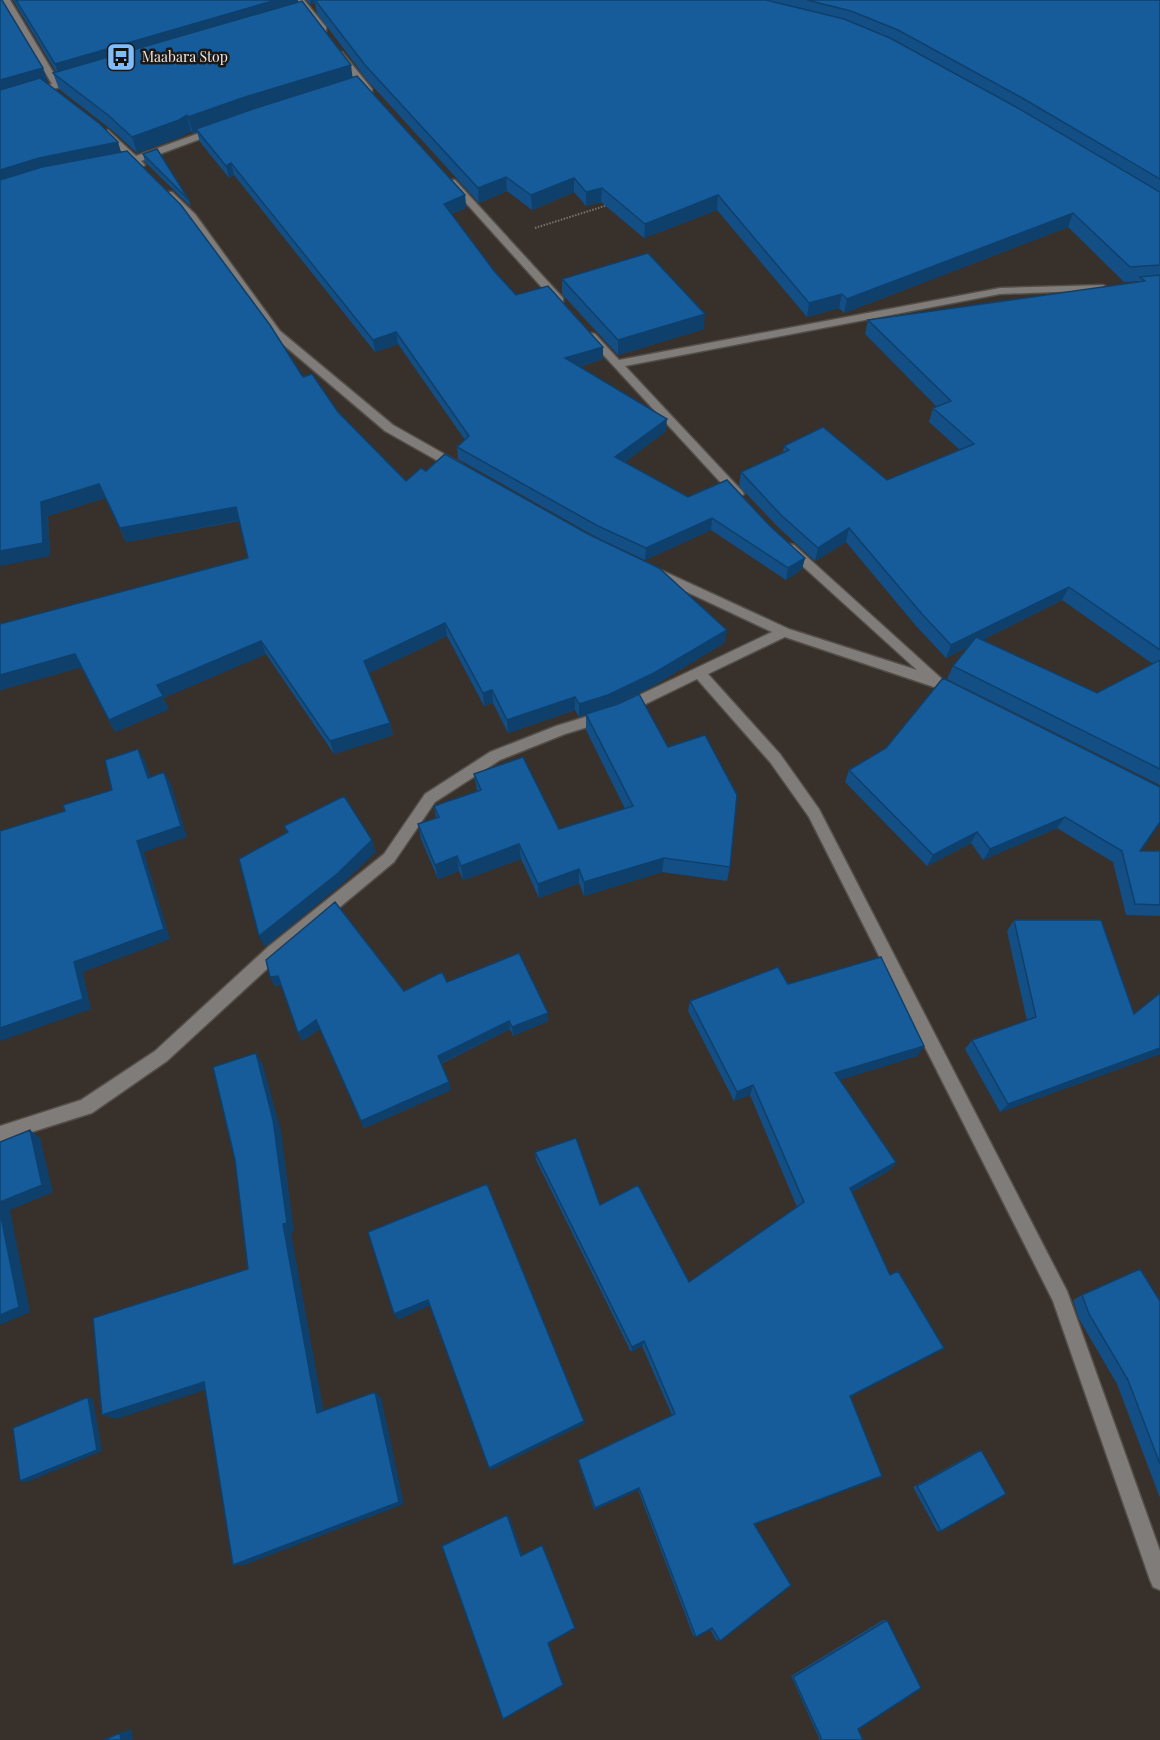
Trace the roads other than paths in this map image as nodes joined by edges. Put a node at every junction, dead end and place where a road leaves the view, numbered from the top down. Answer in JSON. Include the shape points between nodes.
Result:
{"nodes":[{"id":1,"x":6,"y":0,"type":"edge"},
{"id":2,"x":300,"y":0,"type":"edge"},
{"id":3,"x":80,"y":78,"type":"edge"},
{"id":4,"x":54,"y":89,"type":"junction"},
{"id":5,"x":378,"y":100,"type":"edge"},
{"id":6,"x":0,"y":101,"type":"edge"},
{"id":7,"x":91,"y":122,"type":"edge"},
{"id":8,"x":230,"y":125,"type":"edge"},
{"id":9,"x":130,"y":160,"type":"junction"},
{"id":10,"x":440,"y":169,"type":"edge"},
{"id":11,"x":1117,"y":287,"type":"edge"},
{"id":12,"x":563,"y":305,"type":"edge"},
{"id":13,"x":586,"y":330,"type":"edge"},
{"id":14,"x":616,"y":364,"type":"junction"},
{"id":15,"x":471,"y":474,"type":"edge"},
{"id":16,"x":742,"y":499,"type":"edge"},
{"id":17,"x":782,"y":541,"type":"edge"},
{"id":18,"x":646,"y":568,"type":"edge"},
{"id":19,"x":784,"y":632,"type":"junction"},
{"id":20,"x":700,"y":674,"type":"junction"},
{"id":21,"x":939,"y":683,"type":"junction"},
{"id":22,"x":971,"y":699,"type":"edge"},
{"id":23,"x":0,"y":1134,"type":"edge"},
{"id":24,"x":1160,"y":1580,"type":"edge"}],
"edges":[{"from":1,"to":4,"type":"street"},
{"from":2,"to":5,"type":"street","via":[[332,43],[356,85]]},
{"from":3,"to":4,"type":"street"},
{"from":4,"to":6,"type":"street"},
{"from":7,"to":9,"type":"street"},
{"from":8,"to":9,"type":"street"},
{"from":9,"to":15,"type":"street","via":[[191,216],[276,333],[389,428]]},
{"from":10,"to":12,"type":"street"},
{"from":11,"to":14,"type":"street","via":[[1000,291]]},
{"from":13,"to":14,"type":"street"},
{"from":14,"to":16,"type":"street"},
{"from":17,"to":21,"type":"street"},
{"from":18,"to":19,"type":"street"},
{"from":19,"to":20,"type":"street"},
{"from":19,"to":21,"type":"street"},
{"from":20,"to":23,"type":"street","via":[[612,714],[495,756],[430,798],[389,858],[274,952],[161,1056],[86,1107]]},
{"from":20,"to":24,"type":"street","via":[[796,782],[1056,1287]]},
{"from":21,"to":22,"type":"street"}]}
